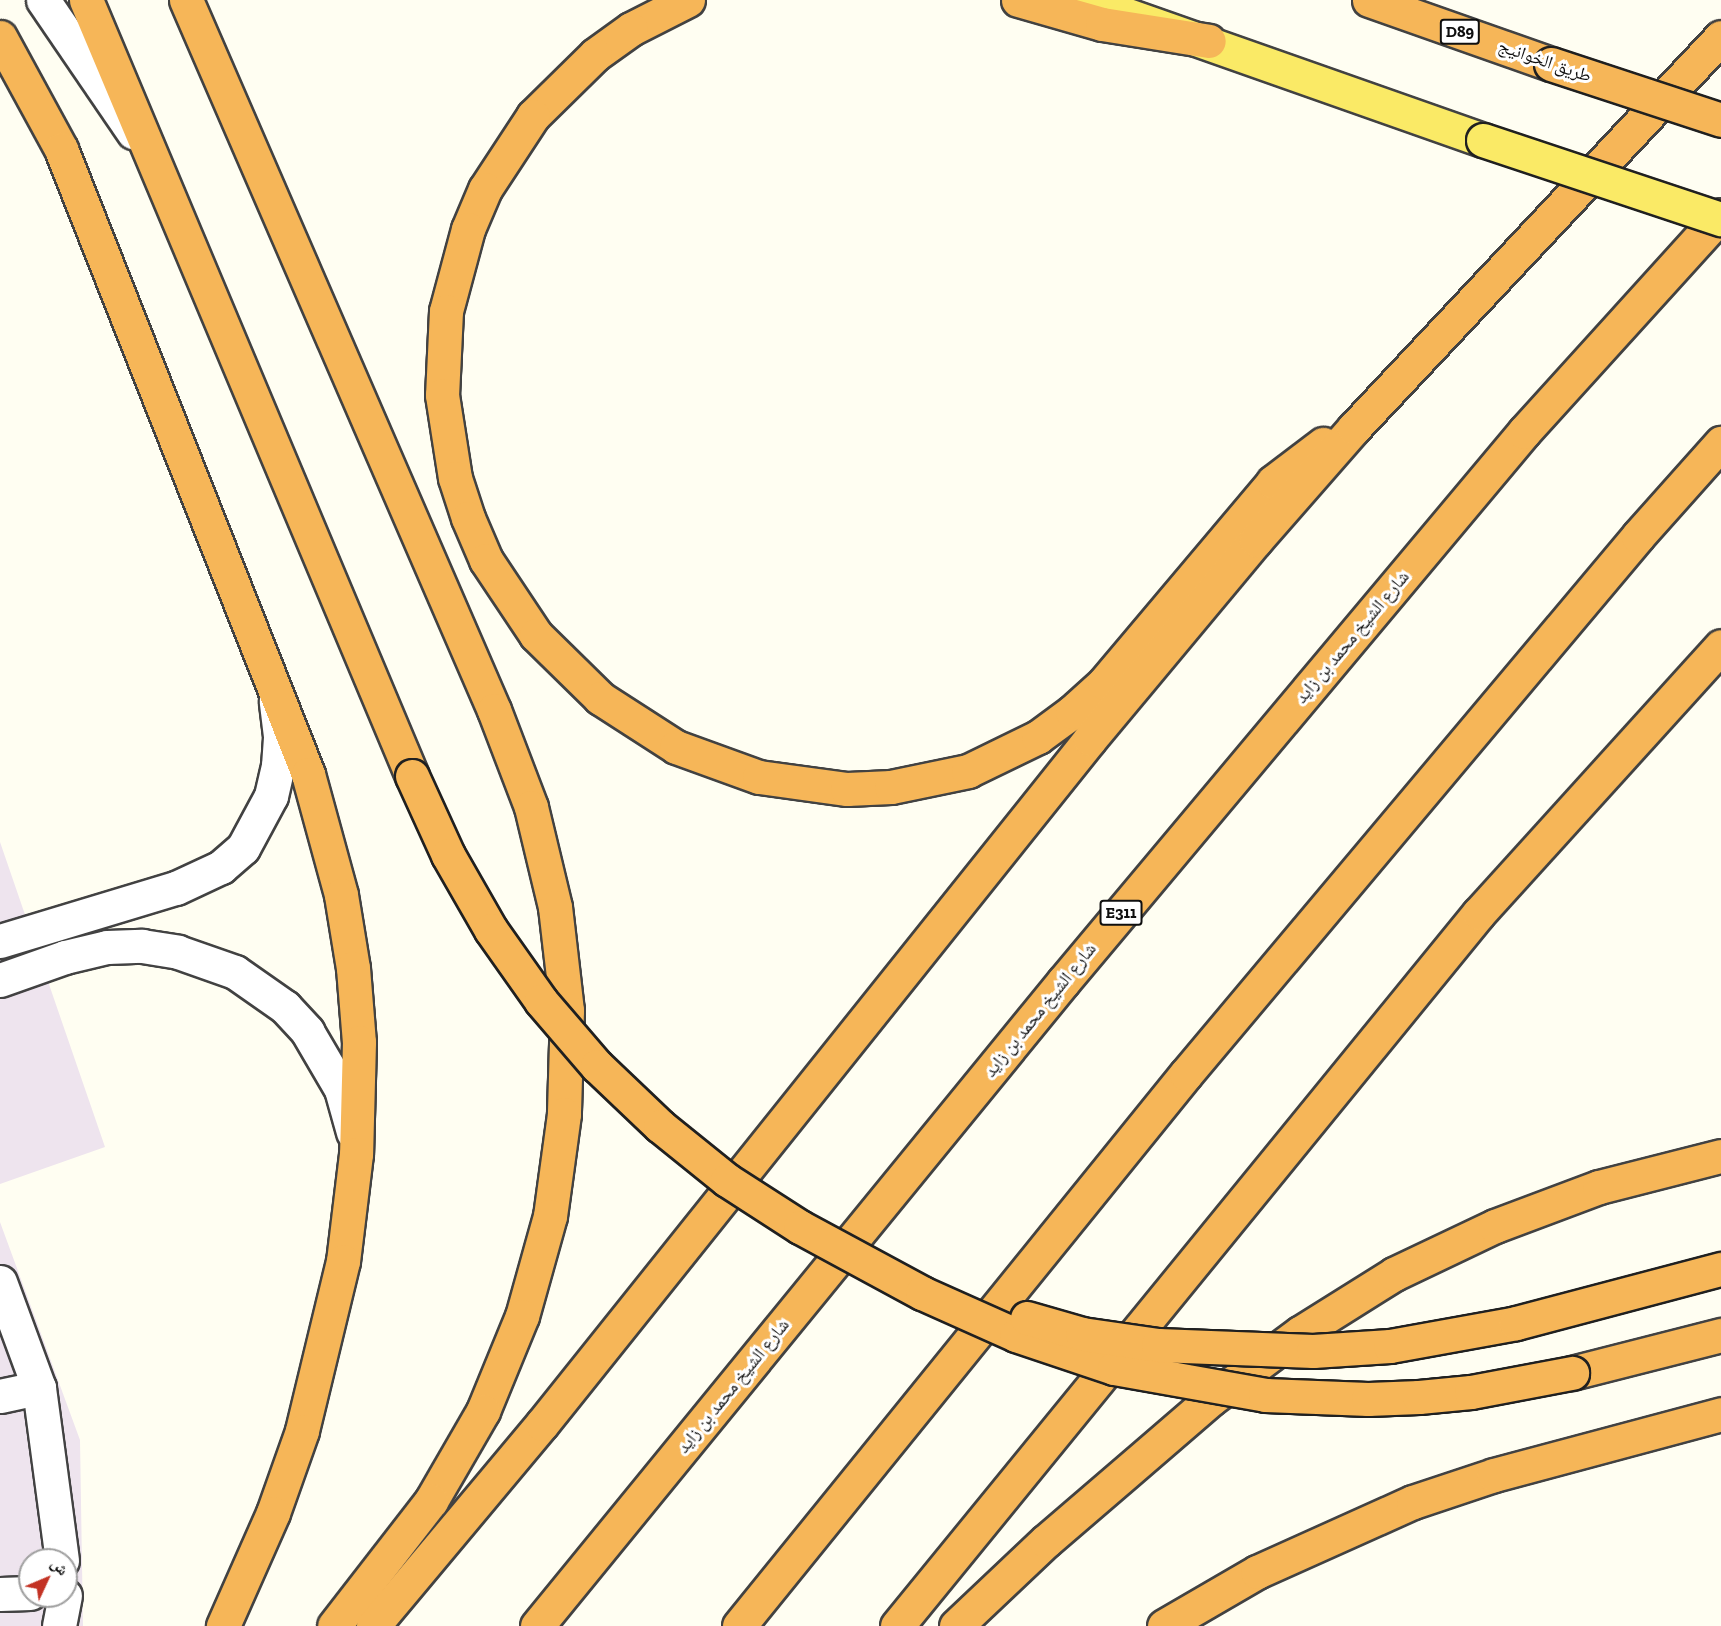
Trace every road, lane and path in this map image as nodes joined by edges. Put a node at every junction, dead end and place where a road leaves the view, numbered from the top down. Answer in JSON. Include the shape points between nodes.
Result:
{"nodes":[{"id":1,"x":43,"y":0,"type":"edge"},
{"id":2,"x":86,"y":0,"type":"edge"},
{"id":3,"x":186,"y":0,"type":"edge"},
{"id":4,"x":688,"y":0,"type":"edge"},
{"id":5,"x":1018,"y":0,"type":"edge"},
{"id":6,"x":1084,"y":0,"type":"edge"},
{"id":7,"x":1369,"y":0,"type":"edge"},
{"id":8,"x":0,"y":37,"type":"edge"},
{"id":9,"x":1721,"y":38,"type":"edge"},
{"id":10,"x":1209,"y":41,"type":"junction"},
{"id":11,"x":1721,"y":120,"type":"edge"},
{"id":12,"x":156,"y":166,"type":"junction"},
{"id":13,"x":1721,"y":215,"type":"edge"},
{"id":14,"x":1721,"y":219,"type":"edge"},
{"id":15,"x":1354,"y":428,"type":"junction"},
{"id":16,"x":1721,"y":443,"type":"edge"},
{"id":17,"x":1721,"y":646,"type":"edge"},
{"id":18,"x":269,"y":677,"type":"junction"},
{"id":19,"x":56,"y":923,"type":"junction"},
{"id":20,"x":0,"y":941,"type":"edge"},
{"id":21,"x":65,"y":957,"type":"junction"},
{"id":22,"x":0,"y":980,"type":"edge"},
{"id":23,"x":356,"y":1154,"type":"junction"},
{"id":24,"x":1721,"y":1156,"type":"edge"},
{"id":25,"x":877,"y":1267,"type":"junction"},
{"id":26,"x":1721,"y":1269,"type":"edge"},
{"id":27,"x":0,"y":1282,"type":"edge"},
{"id":28,"x":1721,"y":1335,"type":"edge"},
{"id":29,"x":39,"y":1388,"type":"junction"},
{"id":30,"x":0,"y":1396,"type":"edge"},
{"id":31,"x":1721,"y":1414,"type":"edge"},
{"id":32,"x":60,"y":1548,"type":"edge"},
{"id":33,"x":18,"y":1593,"type":"edge"},
{"id":34,"x":0,"y":1594,"type":"edge"},
{"id":35,"x":63,"y":1608,"type":"edge"},
{"id":36,"x":59,"y":1626,"type":"edge"},
{"id":37,"x":223,"y":1626,"type":"edge"},
{"id":38,"x":334,"y":1626,"type":"edge"},
{"id":39,"x":373,"y":1626,"type":"edge"},
{"id":40,"x":537,"y":1626,"type":"edge"},
{"id":41,"x":739,"y":1626,"type":"edge"},
{"id":42,"x":897,"y":1626,"type":"edge"},
{"id":43,"x":957,"y":1626,"type":"edge"},
{"id":44,"x":1164,"y":1626,"type":"edge"}],
"edges":[{"from":1,"to":12,"type":"street"},
{"from":2,"to":12,"type":"highway"},
{"from":3,"to":38,"type":"highway","via":[[489,699],[527,796],[555,907],[567,1010],[564,1114],[552,1205],[522,1316],[483,1411],[431,1501]]},
{"from":4,"to":15,"type":"highway","via":[[631,29],[595,55],[562,85],[507,152],[468,229],[450,290],[442,353],[442,395],[453,468],[486,560],[509,598],[551,651],[600,699],[637,724],[717,764],[802,785],[891,787],[958,773],[1004,756],[1064,718],[1104,683],[1273,482],[1321,444]]},
{"from":5,"to":10,"type":"highway","via":[[1102,24]]},
{"from":6,"to":10,"type":"main road"},
{"from":7,"to":11,"type":"highway","name":"طريق الخوانيج","number":"D89","bridge":true},
{"from":8,"to":18,"type":"highway","via":[[61,149]]},
{"from":9,"to":15,"type":"highway"},
{"from":10,"to":14,"type":"main road","bridge":true,"via":[[1483,140]]},
{"from":12,"to":25,"type":"highway","bridge":true,"via":[[412,776],[448,855],[491,930],[541,1001],[597,1066],[660,1126],[727,1180],[800,1227]]},
{"from":13,"to":40,"type":"highway","name":"شارع الشيخ محمد بن زايد","number":"E311","via":[[1509,450],[1071,972]]},
{"from":15,"to":39,"type":"highway","via":[[1090,739],[542,1424]]},
{"from":16,"to":41,"type":"highway","via":[[1638,536],[1186,1074]]},
{"from":17,"to":42,"type":"highway","via":[[1479,913]]},
{"from":18,"to":19,"type":"street","via":[[277,706],[278,766],[271,796],[243,848],[221,867],[176,888]]},
{"from":18,"to":23,"type":"highway","via":[[308,774],[341,895],[359,1042]]},
{"from":19,"to":20,"type":"street"},
{"from":19,"to":21,"type":"street"},
{"from":21,"to":22,"type":"street"},
{"from":21,"to":23,"type":"street","via":[[107,947],[142,946],[207,960],[261,987],[308,1031],[327,1059],[344,1100]]},
{"from":23,"to":37,"type":"highway","via":[[343,1261],[302,1431],[273,1513]]},
{"from":24,"to":43,"type":"highway","via":[[1599,1187],[1495,1226],[1394,1274],[1300,1333],[1211,1400],[1046,1541]]},
{"from":25,"to":26,"type":"highway","bridge":true,"via":[[986,1306],[1082,1334],[1169,1346],[1313,1351],[1390,1346],[1516,1323]]},
{"from":25,"to":28,"type":"highway","bridge":true,"via":[[968,1315],[1064,1353],[1214,1388],[1368,1399],[1471,1392],[1572,1373]]},
{"from":27,"to":29,"type":"street"},
{"from":29,"to":30,"type":"street"},
{"from":29,"to":32,"type":"street"},
{"from":31,"to":44,"type":"highway","via":[[1494,1475],[1413,1502],[1257,1572]]},
{"from":33,"to":34,"type":"street"},
{"from":35,"to":36,"type":"street"}]}
